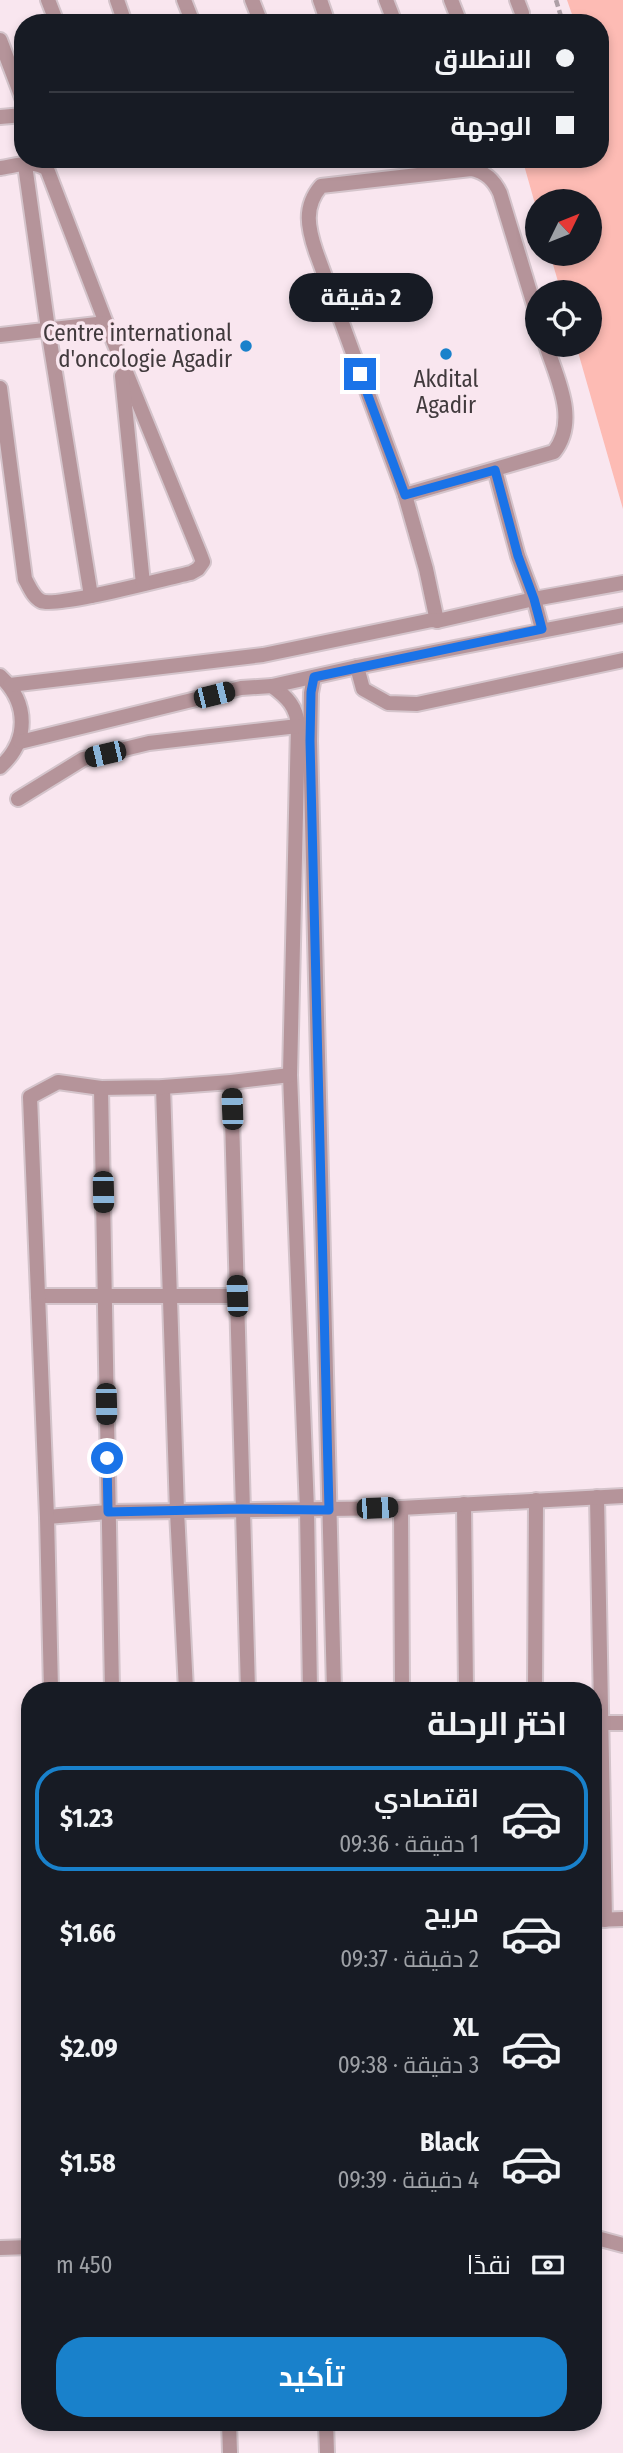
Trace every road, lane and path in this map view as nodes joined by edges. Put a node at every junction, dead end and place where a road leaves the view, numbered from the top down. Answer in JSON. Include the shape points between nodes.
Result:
{"nodes":[{"id":1,"x":0,"y":40,"type":"edge"},
{"id":2,"x":14,"y":77,"type":"edge"},
{"id":3,"x":25,"y":168,"type":"edge"},
{"id":4,"x":46,"y":168,"type":"edge"},
{"id":5,"x":526,"y":280,"type":"edge"},
{"id":6,"x":106,"y":323,"type":"junction"},
{"id":7,"x":48,"y":329,"type":"junction"},
{"id":8,"x":0,"y":335,"type":"edge"},
{"id":9,"x":550,"y":357,"type":"edge"},
{"id":10,"x":120,"y":358,"type":"junction"},
{"id":11,"x":0,"y":388,"type":"edge"},
{"id":12,"x":495,"y":470,"type":"junction"},
{"id":13,"x":405,"y":495,"type":"junction"},
{"id":14,"x":623,"y":583,"type":"edge"},
{"id":15,"x":143,"y":584,"type":"junction"},
{"id":16,"x":91,"y":596,"type":"junction"},
{"id":17,"x":534,"y":599,"type":"junction"},
{"id":18,"x":623,"y":615,"type":"edge"},
{"id":19,"x":438,"y":621,"type":"junction"},
{"id":20,"x":542,"y":629,"type":"junction"},
{"id":21,"x":623,"y":660,"type":"edge"},
{"id":22,"x":357,"y":667,"type":"junction"},
{"id":23,"x":314,"y":677,"type":"junction"},
{"id":24,"x":5,"y":681,"type":"edge"},
{"id":25,"x":272,"y":686,"type":"junction"},
{"id":26,"x":298,"y":726,"type":"junction"},
{"id":27,"x":20,"y":742,"type":"junction"},
{"id":28,"x":0,"y":767,"type":"edge"},
{"id":29,"x":18,"y":799,"type":"dead end"},
{"id":30,"x":296,"y":816,"type":"junction"},
{"id":31,"x":313,"y":816,"type":"junction"},
{"id":32,"x":290,"y":1075,"type":"junction"},
{"id":33,"x":231,"y":1082,"type":"junction"},
{"id":34,"x":163,"y":1087,"type":"junction"},
{"id":35,"x":101,"y":1088,"type":"junction"},
{"id":36,"x":38,"y":1296,"type":"junction"},
{"id":37,"x":170,"y":1296,"type":"junction"},
{"id":38,"x":237,"y":1296,"type":"junction"},
{"id":39,"x":105,"y":1297,"type":"junction"},
{"id":40,"x":623,"y":1496,"type":"edge"},
{"id":41,"x":597,"y":1497,"type":"junction"},
{"id":42,"x":536,"y":1500,"type":"junction"},
{"id":43,"x":464,"y":1504,"type":"junction"},
{"id":44,"x":401,"y":1508,"type":"junction"},
{"id":45,"x":242,"y":1509,"type":"junction"},
{"id":46,"x":307,"y":1510,"type":"junction"},
{"id":47,"x":329,"y":1510,"type":"junction"},
{"id":48,"x":177,"y":1511,"type":"junction"},
{"id":49,"x":108,"y":1512,"type":"junction"},
{"id":50,"x":47,"y":1517,"type":"junction"},
{"id":51,"x":51,"y":1682,"type":"edge"},
{"id":52,"x":112,"y":1682,"type":"edge"},
{"id":53,"x":186,"y":1682,"type":"edge"},
{"id":54,"x":247,"y":1682,"type":"edge"},
{"id":55,"x":310,"y":1682,"type":"edge"},
{"id":56,"x":334,"y":1682,"type":"edge"},
{"id":57,"x":402,"y":1682,"type":"edge"},
{"id":58,"x":466,"y":1682,"type":"edge"},
{"id":59,"x":535,"y":1682,"type":"edge"},
{"id":60,"x":597,"y":1682,"type":"edge"},
{"id":61,"x":602,"y":1723,"type":"edge"},
{"id":62,"x":623,"y":1723,"type":"edge"},
{"id":63,"x":623,"y":1919,"type":"edge"},
{"id":64,"x":602,"y":1920,"type":"edge"},
{"id":65,"x":602,"y":2239,"type":"edge"},
{"id":66,"x":623,"y":2245,"type":"edge"},
{"id":67,"x":21,"y":2247,"type":"edge"},
{"id":68,"x":0,"y":2248,"type":"edge"},
{"id":69,"x":229,"y":2431,"type":"edge"},
{"id":70,"x":326,"y":2431,"type":"edge"},
{"id":71,"x":230,"y":2453,"type":"edge"},
{"id":72,"x":327,"y":2453,"type":"edge"}],
"edges":[{"from":1,"to":2,"type":"street"},
{"from":3,"to":7,"type":"street"},
{"from":4,"to":6,"type":"street"},
{"from":5,"to":13,"type":"street","via":[[500,193],[480,171],[321,186],[312,196],[309,230]]},
{"from":6,"to":7,"type":"street"},
{"from":6,"to":10,"type":"street"},
{"from":7,"to":8,"type":"street"},
{"from":7,"to":16,"type":"street"},
{"from":9,"to":12,"type":"street","via":[[564,404],[565,434],[554,452]]},
{"from":10,"to":15,"type":"street"},
{"from":10,"to":15,"type":"street","via":[[203,562],[191,573]]},
{"from":11,"to":16,"type":"street","via":[[25,579],[41,601]]},
{"from":12,"to":13,"type":"street"},
{"from":12,"to":17,"type":"street"},
{"from":13,"to":19,"type":"street"},
{"from":14,"to":17,"type":"street"},
{"from":15,"to":16,"type":"street"},
{"from":17,"to":19,"type":"street"},
{"from":17,"to":20,"type":"street"},
{"from":18,"to":20,"type":"street"},
{"from":19,"to":24,"type":"street","via":[[263,655]]},
{"from":20,"to":22,"type":"street"},
{"from":21,"to":22,"type":"street","via":[[417,704],[388,703],[363,689]]},
{"from":22,"to":23,"type":"street"},
{"from":23,"to":25,"type":"street"},
{"from":23,"to":31,"type":"street","via":[[310,741]]},
{"from":24,"to":27,"type":"street","via":[[22,712]]},
{"from":25,"to":26,"type":"street","via":[[286,696]]},
{"from":25,"to":27,"type":"street","via":[[241,688]]},
{"from":26,"to":29,"type":"street","via":[[149,743],[83,759]]},
{"from":26,"to":30,"type":"street"},
{"from":27,"to":28,"type":"street"},
{"from":30,"to":31,"type":"street"},
{"from":30,"to":32,"type":"street"},
{"from":31,"to":47,"type":"street"},
{"from":32,"to":33,"type":"street"},
{"from":32,"to":46,"type":"street"},
{"from":33,"to":34,"type":"street"},
{"from":33,"to":38,"type":"street"},
{"from":34,"to":35,"type":"street"},
{"from":34,"to":37,"type":"street"},
{"from":35,"to":36,"type":"street","via":[[58,1082],[30,1097]]},
{"from":35,"to":39,"type":"street"},
{"from":36,"to":39,"type":"street"},
{"from":36,"to":50,"type":"street"},
{"from":37,"to":38,"type":"street"},
{"from":37,"to":39,"type":"street"},
{"from":37,"to":48,"type":"street"},
{"from":38,"to":45,"type":"street"},
{"from":39,"to":49,"type":"street"},
{"from":40,"to":41,"type":"street"},
{"from":41,"to":42,"type":"street"},
{"from":41,"to":60,"type":"street"},
{"from":42,"to":43,"type":"street"},
{"from":42,"to":59,"type":"street"},
{"from":43,"to":44,"type":"street"},
{"from":43,"to":58,"type":"street"},
{"from":44,"to":47,"type":"street"},
{"from":44,"to":57,"type":"street"},
{"from":45,"to":46,"type":"street"},
{"from":45,"to":48,"type":"street"},
{"from":45,"to":54,"type":"street"},
{"from":46,"to":47,"type":"street"},
{"from":46,"to":55,"type":"street"},
{"from":47,"to":56,"type":"street"},
{"from":48,"to":49,"type":"street"},
{"from":48,"to":53,"type":"street"},
{"from":49,"to":50,"type":"street"},
{"from":49,"to":52,"type":"street"},
{"from":50,"to":51,"type":"street"},
{"from":61,"to":62,"type":"street"},
{"from":63,"to":64,"type":"street"},
{"from":65,"to":66,"type":"street"},
{"from":67,"to":68,"type":"street"},
{"from":69,"to":71,"type":"street"},
{"from":70,"to":72,"type":"street"}]}
